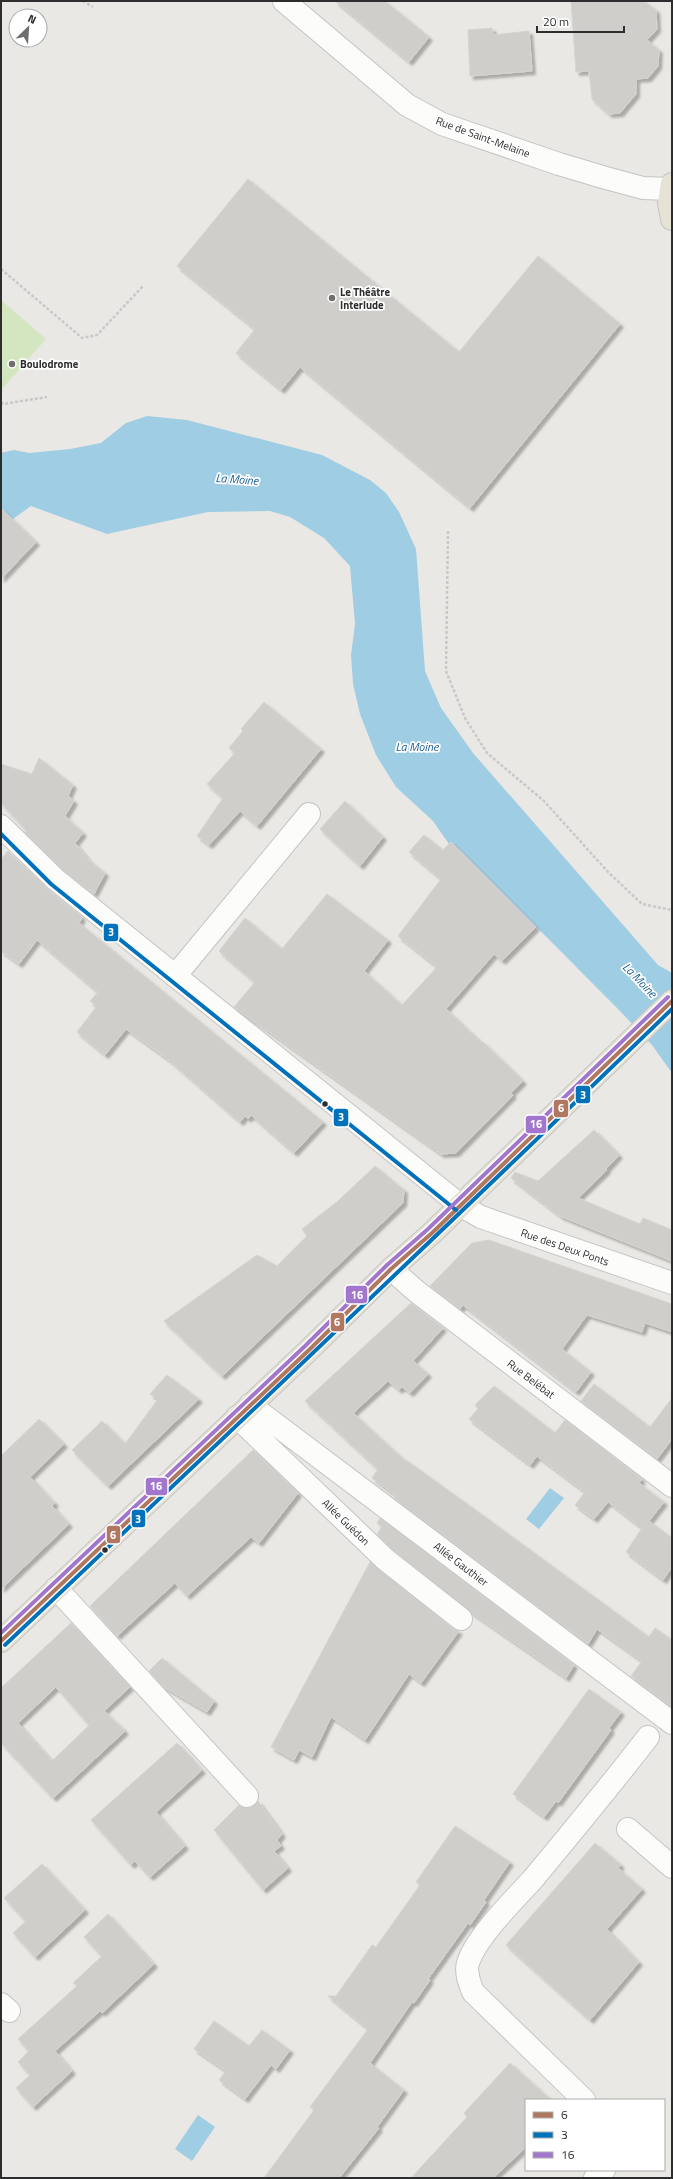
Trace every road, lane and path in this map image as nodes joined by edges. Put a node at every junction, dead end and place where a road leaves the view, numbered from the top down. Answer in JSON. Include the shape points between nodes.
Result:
{"nodes":[{"id":1,"x":82,"y":1,"type":"edge"},
{"id":2,"x":284,"y":1,"type":"edge"},
{"id":3,"x":93,"y":7,"type":"dead end"},
{"id":4,"x":671,"y":186,"type":"edge"},
{"id":5,"x":672,"y":219,"type":"edge"},
{"id":6,"x":1,"y":270,"type":"edge"},
{"id":7,"x":143,"y":286,"type":"dead end"},
{"id":8,"x":47,"y":397,"type":"dead end"},
{"id":9,"x":1,"y":402,"type":"edge"},
{"id":10,"x":448,"y":531,"type":"dead end"},
{"id":11,"x":309,"y":814,"type":"dead end"},
{"id":12,"x":1,"y":826,"type":"edge"},
{"id":13,"x":672,"y":910,"type":"edge"},
{"id":14,"x":175,"y":976,"type":"junction"},
{"id":15,"x":672,"y":1001,"type":"edge"},
{"id":16,"x":460,"y":1206,"type":"junction"},
{"id":17,"x":391,"y":1269,"type":"junction"},
{"id":18,"x":672,"y":1283,"type":"edge"},
{"id":19,"x":244,"y":1411,"type":"junction"},
{"id":20,"x":672,"y":1486,"type":"edge"},
{"id":21,"x":56,"y":1588,"type":"junction"},
{"id":22,"x":461,"y":1619,"type":"dead end"},
{"id":23,"x":1,"y":1641,"type":"edge"},
{"id":24,"x":672,"y":1723,"type":"edge"},
{"id":25,"x":648,"y":1737,"type":"dead end"},
{"id":26,"x":247,"y":1796,"type":"dead end"},
{"id":27,"x":628,"y":1828,"type":"dead end"},
{"id":28,"x":672,"y":1868,"type":"edge"},
{"id":29,"x":583,"y":2099,"type":"edge"},
{"id":30,"x":603,"y":2171,"type":"edge"},
{"id":31,"x":595,"y":2178,"type":"edge"}],
"edges":[{"from":1,"to":3,"type":"path"},
{"from":2,"to":4,"type":"street","name":"Rue de Saint-Melaine","via":[[407,105],[442,124],[606,178],[643,188]]},
{"from":4,"to":5,"type":"main road","via":[[668,203]]},
{"from":6,"to":7,"type":"path","via":[[82,338],[97,335]]},
{"from":8,"to":9,"type":"path","via":[[4,404]]},
{"from":10,"to":13,"type":"path","via":[[446,671],[465,718],[487,753],[544,801],[608,872],[642,904]]},
{"from":11,"to":14,"type":"street"},
{"from":12,"to":14,"type":"street","name":"Rue des Deux Ponts","via":[[55,879]]},
{"from":14,"to":16,"type":"street","name":"Rue des Deux Ponts"},
{"from":15,"to":16,"type":"main road"},
{"from":16,"to":17,"type":"main road"},
{"from":16,"to":18,"type":"street","name":"Rue des Deux Ponts","via":[[481,1217]]},
{"from":17,"to":19,"type":"main road"},
{"from":17,"to":20,"type":"street","name":"Rue Belébat","via":[[416,1291]]},
{"from":19,"to":21,"type":"main road"},
{"from":19,"to":22,"type":"street","name":"Allée Guédon","via":[[386,1560]]},
{"from":19,"to":24,"type":"street","name":"Allée Gauthier"},
{"from":21,"to":23,"type":"main road"},
{"from":21,"to":26,"type":"street"},
{"from":25,"to":29,"type":"street","via":[[590,1812],[494,1923],[473,1951],[468,1964],[468,1978],[473,1992]]},
{"from":27,"to":28,"type":"street"},
{"from":30,"to":31,"type":"street"}]}
